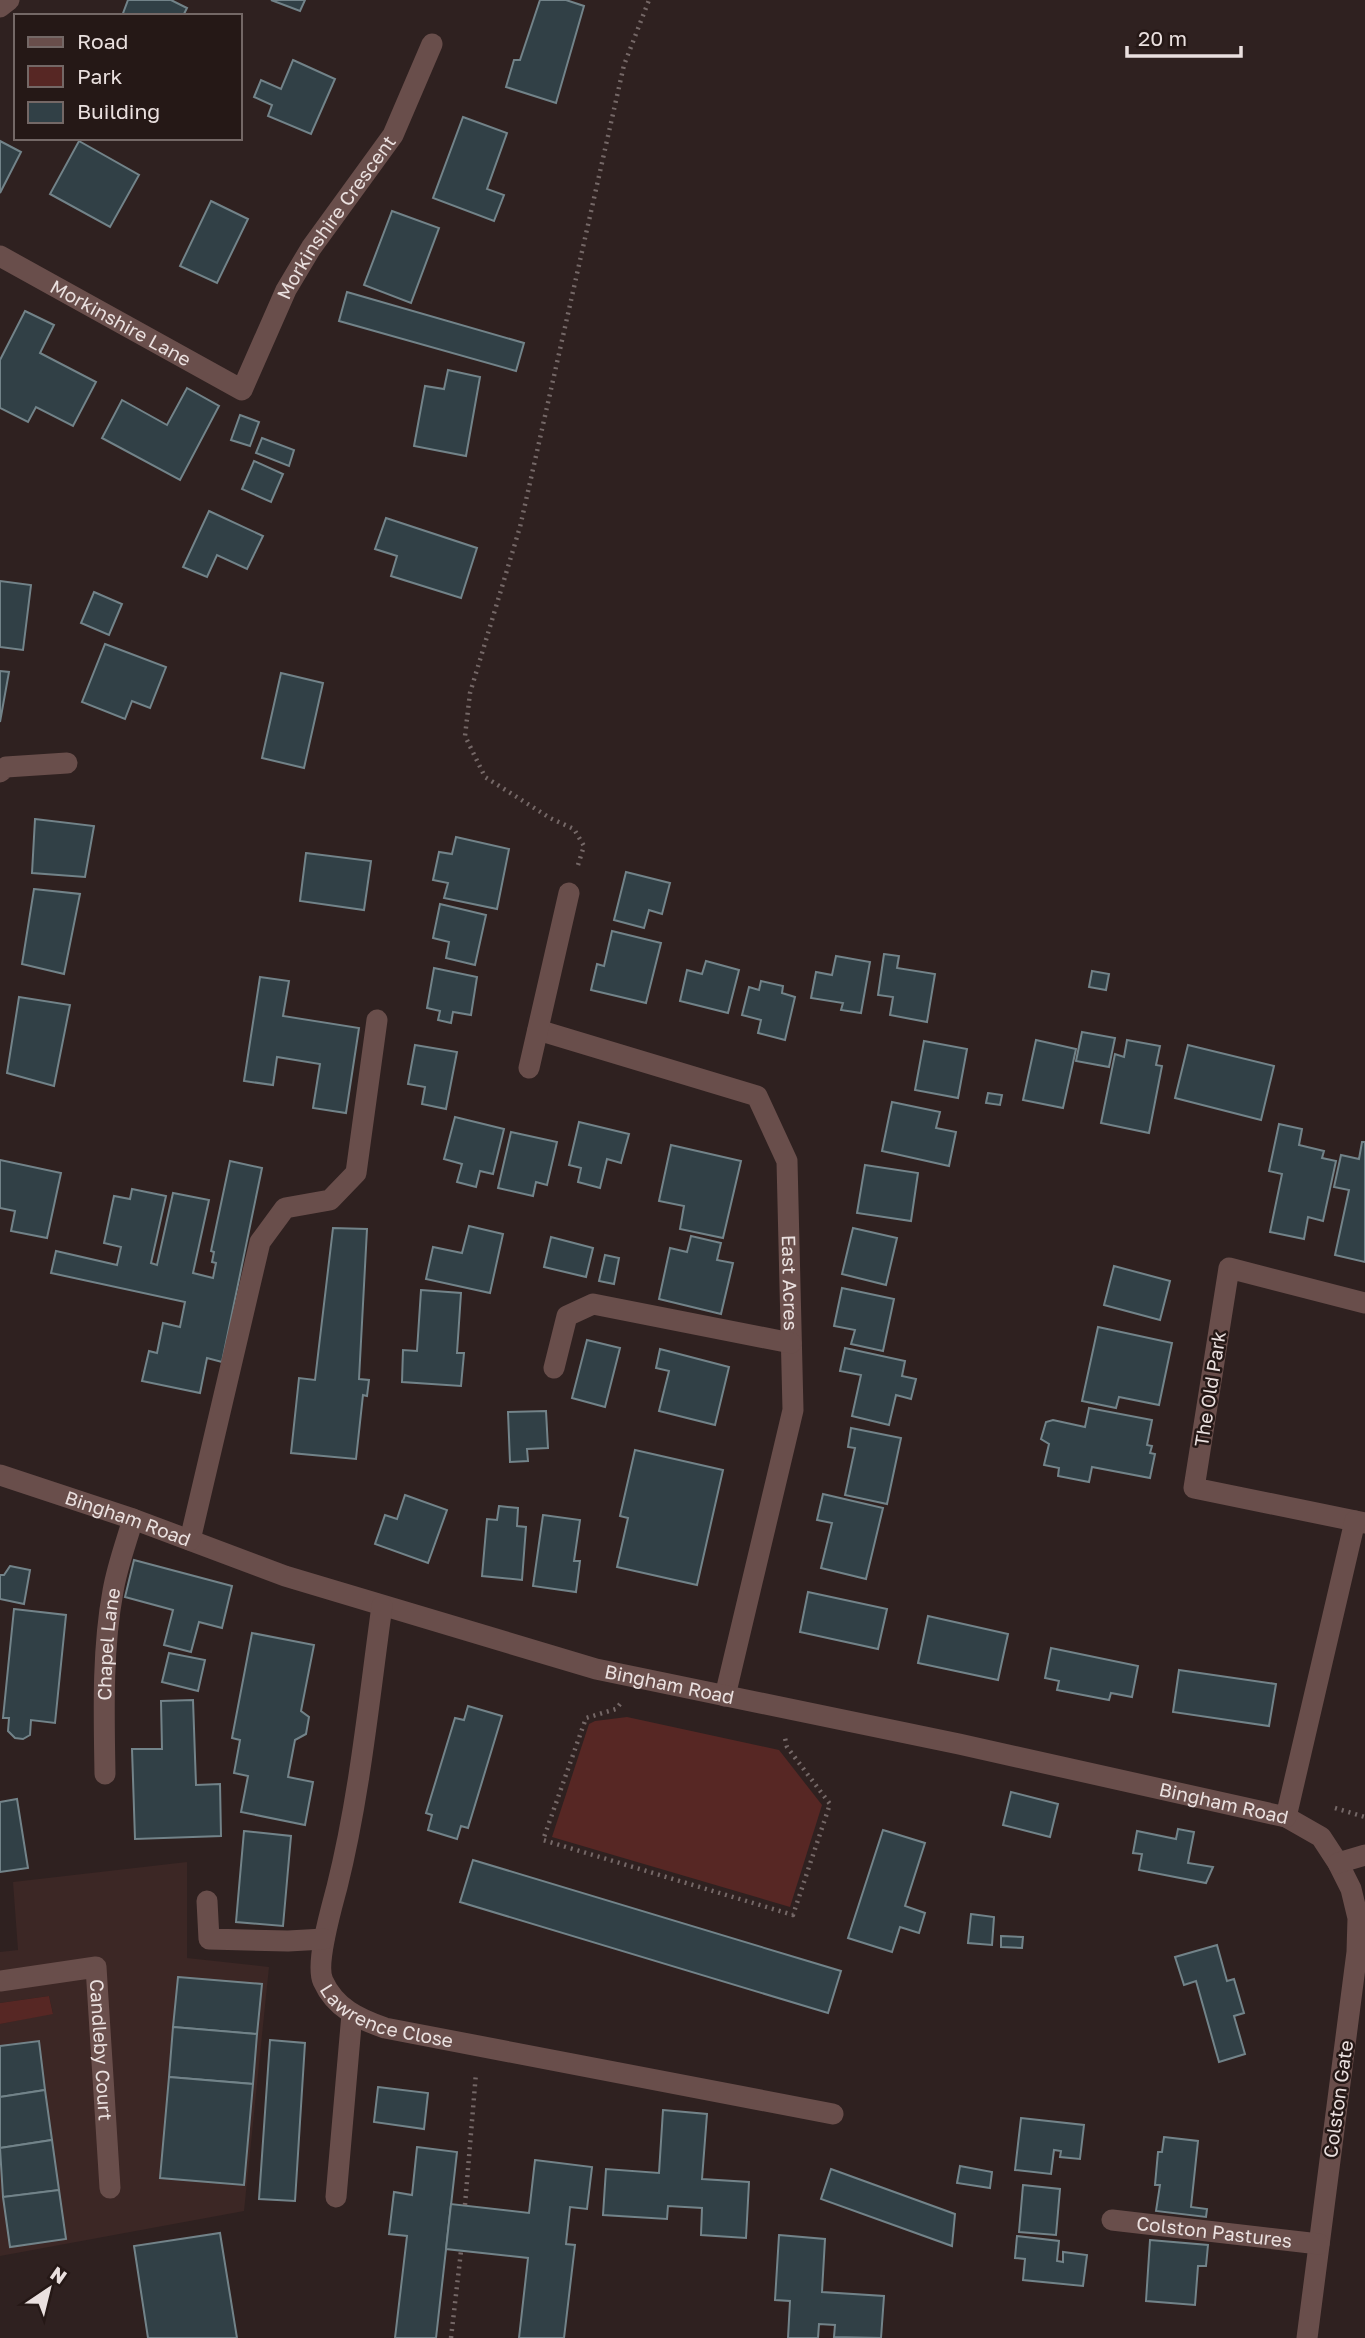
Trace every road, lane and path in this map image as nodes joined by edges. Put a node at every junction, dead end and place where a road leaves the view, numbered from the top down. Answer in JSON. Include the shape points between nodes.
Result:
{"nodes":[{"id":1,"x":9,"y":0,"type":"edge"},
{"id":2,"x":649,"y":0,"type":"edge"},
{"id":3,"x":0,"y":6,"type":"edge"},
{"id":4,"x":432,"y":44,"type":"dead end"},
{"id":5,"x":0,"y":256,"type":"edge"},
{"id":6,"x":242,"y":390,"type":"joint"},
{"id":7,"x":67,"y":762,"type":"dead end"},
{"id":8,"x":0,"y":772,"type":"edge"},
{"id":9,"x":569,"y":893,"type":"joint"},
{"id":10,"x":377,"y":1020,"type":"dead end"},
{"id":11,"x":538,"y":1030,"type":"junction"},
{"id":12,"x":529,"y":1068,"type":"dead end"},
{"id":13,"x":1365,"y":1303,"type":"edge"},
{"id":14,"x":791,"y":1343,"type":"junction"},
{"id":15,"x":554,"y":1368,"type":"dead end"},
{"id":16,"x":0,"y":1475,"type":"edge"},
{"id":17,"x":133,"y":1519,"type":"junction"},
{"id":18,"x":1360,"y":1522,"type":"edge"},
{"id":19,"x":190,"y":1540,"type":"junction"},
{"id":20,"x":382,"y":1606,"type":"junction"},
{"id":21,"x":638,"y":1677,"type":"junction"},
{"id":22,"x":725,"y":1696,"type":"junction"},
{"id":23,"x":778,"y":1707,"type":"junction"},
{"id":24,"x":105,"y":1774,"type":"dead end"},
{"id":25,"x":1286,"y":1817,"type":"junction"},
{"id":26,"x":1365,"y":1855,"type":"edge"},
{"id":27,"x":1338,"y":1863,"type":"junction"},
{"id":28,"x":207,"y":1901,"type":"dead end"},
{"id":29,"x":324,"y":1939,"type":"junction"},
{"id":30,"x":0,"y":1981,"type":"edge"},
{"id":31,"x":352,"y":2014,"type":"junction"},
{"id":32,"x":479,"y":2045,"type":"junction"},
{"id":33,"x":833,"y":2114,"type":"dead end"},
{"id":34,"x":110,"y":2188,"type":"dead end"},
{"id":35,"x":336,"y":2197,"type":"dead end"},
{"id":36,"x":465,"y":2205,"type":"dead end"},
{"id":37,"x":1112,"y":2220,"type":"dead end"},
{"id":38,"x":1319,"y":2244,"type":"junction"},
{"id":39,"x":461,"y":2250,"type":"dead end"},
{"id":40,"x":451,"y":2338,"type":"edge"},
{"id":41,"x":1307,"y":2338,"type":"edge"}],
"edges":[{"from":1,"to":3,"type":"street"},
{"from":2,"to":9,"type":"path","via":[[624,65],[520,527],[470,694],[465,736],[485,777],[574,830],[584,846]]},
{"from":4,"to":6,"type":"street","name":"Morkinshire Crescent","via":[[393,135],[286,290]]},
{"from":5,"to":6,"type":"street","name":"Morkinshire Lane"},
{"from":7,"to":8,"type":"street","via":[[6,767]]},
{"from":9,"to":11,"type":"street"},
{"from":10,"to":19,"type":"street","via":[[356,1173],[330,1200],[285,1208],[260,1242]]},
{"from":11,"to":12,"type":"street"},
{"from":11,"to":14,"type":"street","name":"East Acres","via":[[757,1096],[787,1161]]},
{"from":13,"to":18,"type":"street","name":"The Old Park","via":[[1229,1268],[1194,1488]]},
{"from":14,"to":15,"type":"street","via":[[593,1304],[567,1316]]},
{"from":14,"to":22,"type":"street","name":"East Acres","via":[[793,1410]]},
{"from":16,"to":17,"type":"street","name":"Bingham Road"},
{"from":17,"to":19,"type":"street","name":"Bingham Road"},
{"from":17,"to":24,"type":"street","name":"Chapel Lane","via":[[113,1590],[103,1707]]},
{"from":18,"to":25,"type":"street","name":"The Old Park"},
{"from":19,"to":20,"type":"street","name":"Bingham Road"},
{"from":20,"to":21,"type":"street","name":"Bingham Road","via":[[596,1669]]},
{"from":20,"to":29,"type":"street","name":"Lawrence Close","via":[[347,1846]]},
{"from":21,"to":22,"type":"street","name":"Bingham Road"},
{"from":21,"to":23,"type":"path","via":[[616,1709],[586,1718],[543,1840],[793,1914],[830,1804],[787,1747]]},
{"from":22,"to":23,"type":"street","name":"Bingham Road"},
{"from":23,"to":25,"type":"street","name":"Bingham Road"},
{"from":25,"to":27,"type":"street","name":"Bingham Road","via":[[1321,1837]]},
{"from":26,"to":27,"type":"street"},
{"from":27,"to":38,"type":"street","name":"Colston Gate","via":[[1358,1918],[1357,1952]]},
{"from":28,"to":29,"type":"street","via":[[209,1939]]},
{"from":29,"to":31,"type":"street","name":"Lawrence Close","via":[[322,1979]]},
{"from":30,"to":34,"type":"street","name":"Candleby Court","via":[[96,1967]]},
{"from":31,"to":32,"type":"street","name":"Lawrence Close","via":[[385,2028]]},
{"from":31,"to":35,"type":"street"},
{"from":32,"to":33,"type":"street","name":"Lawrence Close"},
{"from":32,"to":36,"type":"path"},
{"from":37,"to":38,"type":"street","name":"Colston Pastures"},
{"from":38,"to":41,"type":"street","name":"Colston Gate"},
{"from":39,"to":40,"type":"path"}]}
